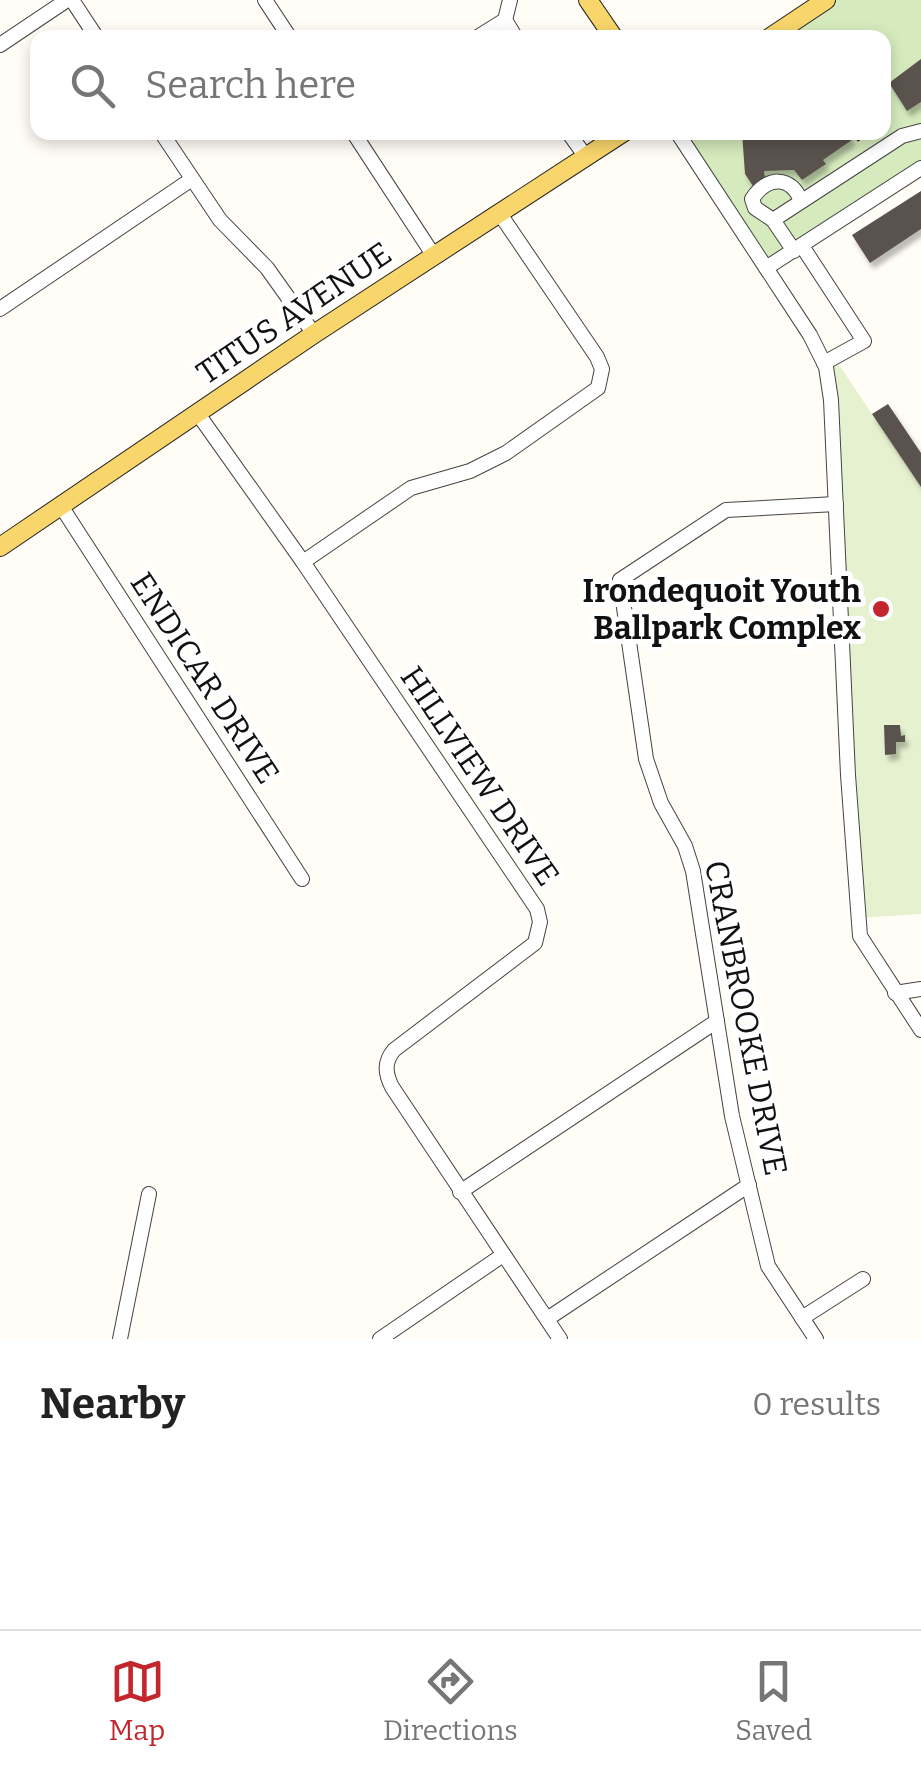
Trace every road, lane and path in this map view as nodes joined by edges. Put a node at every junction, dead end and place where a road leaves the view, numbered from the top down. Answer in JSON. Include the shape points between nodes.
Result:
{"nodes":[{"id":1,"x":69,"y":0,"type":"edge"},
{"id":2,"x":266,"y":0,"type":"edge"},
{"id":3,"x":510,"y":0,"type":"edge"},
{"id":4,"x":588,"y":0,"type":"edge"},
{"id":5,"x":826,"y":0,"type":"edge"},
{"id":6,"x":504,"y":20,"type":"junction"},
{"id":7,"x":91,"y":30,"type":"edge"},
{"id":8,"x":285,"y":30,"type":"edge"},
{"id":9,"x":488,"y":30,"type":"edge"},
{"id":10,"x":511,"y":30,"type":"edge"},
{"id":11,"x":609,"y":30,"type":"edge"},
{"id":12,"x":781,"y":30,"type":"edge"},
{"id":13,"x":0,"y":45,"type":"edge"},
{"id":14,"x":921,"y":131,"type":"edge"},
{"id":15,"x":166,"y":140,"type":"edge"},
{"id":16,"x":358,"y":140,"type":"edge"},
{"id":17,"x":574,"y":140,"type":"edge"},
{"id":18,"x":612,"y":140,"type":"edge"},
{"id":19,"x":682,"y":140,"type":"edge"},
{"id":20,"x":586,"y":157,"type":"junction"},
{"id":21,"x":921,"y":168,"type":"edge"},
{"id":22,"x":192,"y":179,"type":"junction"},
{"id":23,"x":802,"y":202,"type":"junction"},
{"id":24,"x":500,"y":214,"type":"junction"},
{"id":25,"x":773,"y":220,"type":"junction"},
{"id":26,"x":798,"y":248,"type":"junction"},
{"id":27,"x":434,"y":256,"type":"junction"},
{"id":28,"x":766,"y":268,"type":"junction"},
{"id":29,"x":0,"y":309,"type":"edge"},
{"id":30,"x":314,"y":334,"type":"junction"},
{"id":31,"x":824,"y":363,"type":"junction"},
{"id":32,"x":198,"y":414,"type":"junction"},
{"id":33,"x":836,"y":504,"type":"junction"},
{"id":34,"x":61,"y":506,"type":"junction"},
{"id":35,"x":0,"y":547,"type":"edge"},
{"id":36,"x":303,"y":562,"type":"junction"},
{"id":37,"x":302,"y":880,"type":"dead end"},
{"id":38,"x":921,"y":989,"type":"edge"},
{"id":39,"x":895,"y":993,"type":"junction"},
{"id":40,"x":717,"y":1021,"type":"junction"},
{"id":41,"x":921,"y":1030,"type":"edge"},
{"id":42,"x":748,"y":1185,"type":"junction"},
{"id":43,"x":460,"y":1192,"type":"junction"},
{"id":44,"x":149,"y":1194,"type":"dead end"},
{"id":45,"x":503,"y":1255,"type":"junction"},
{"id":46,"x":863,"y":1280,"type":"dead end"},
{"id":47,"x":547,"y":1319,"type":"junction"},
{"id":48,"x":806,"y":1332,"type":"edge"},
{"id":49,"x":120,"y":1339,"type":"edge"},
{"id":50,"x":380,"y":1339,"type":"edge"},
{"id":51,"x":560,"y":1339,"type":"edge"}],
"edges":[{"from":1,"to":7,"type":"street"},
{"from":1,"to":13,"type":"street"},
{"from":2,"to":8,"type":"street"},
{"from":3,"to":6,"type":"street"},
{"from":4,"to":11,"type":"main road"},
{"from":5,"to":12,"type":"main road"},
{"from":6,"to":9,"type":"street"},
{"from":6,"to":10,"type":"street"},
{"from":14,"to":23,"type":"street","via":[[902,136]]},
{"from":15,"to":22,"type":"street"},
{"from":16,"to":27,"type":"street"},
{"from":17,"to":20,"type":"street"},
{"from":18,"to":20,"type":"main road","name":"TITUS AVENUE"},
{"from":19,"to":28,"type":"street"},
{"from":20,"to":24,"type":"main road","name":"TITUS AVENUE"},
{"from":21,"to":26,"type":"street"},
{"from":22,"to":29,"type":"street"},
{"from":22,"to":30,"type":"street"},
{"from":23,"to":25,"type":"street"},
{"from":23,"to":25,"type":"street","via":[[792,185],[772,181],[752,198]]},
{"from":24,"to":27,"type":"main road","name":"TITUS AVENUE"},
{"from":24,"to":36,"type":"street","via":[[597,357],[598,388],[506,453],[412,488]]},
{"from":25,"to":26,"type":"street"},
{"from":26,"to":28,"type":"street"},
{"from":26,"to":31,"type":"street","via":[[864,341]]},
{"from":27,"to":30,"type":"main road","name":"TITUS AVENUE"},
{"from":28,"to":31,"type":"street"},
{"from":30,"to":32,"type":"main road","name":"TITUS AVENUE"},
{"from":31,"to":33,"type":"street"},
{"from":32,"to":34,"type":"main road","name":"TITUS AVENUE"},
{"from":32,"to":36,"type":"street","name":"HILLVIEW DRIVE"},
{"from":33,"to":39,"type":"street","via":[[854,891],[860,936]]},
{"from":33,"to":40,"type":"street","name":"CRANBROOKE DRIVE","via":[[726,510],[620,580],[646,760],[691,862]]},
{"from":34,"to":35,"type":"main road","name":"TITUS AVENUE"},
{"from":34,"to":37,"type":"street","name":"ENDICAR DRIVE"},
{"from":36,"to":43,"type":"street","name":"HILLVIEW DRIVE","via":[[531,898],[540,922],[528,950],[394,1050],[386,1064],[392,1087]]},
{"from":38,"to":39,"type":"street"},
{"from":39,"to":41,"type":"street"},
{"from":40,"to":42,"type":"street","name":"CRANBROOKE DRIVE"},
{"from":40,"to":43,"type":"street"},
{"from":42,"to":47,"type":"street"},
{"from":42,"to":48,"type":"street","name":"CRANBROOKE DRIVE","via":[[768,1266]]},
{"from":43,"to":45,"type":"street","name":"HILLVIEW DRIVE"},
{"from":44,"to":49,"type":"street"},
{"from":45,"to":47,"type":"street","name":"HILLVIEW DRIVE"},
{"from":45,"to":50,"type":"street"},
{"from":46,"to":48,"type":"street"},
{"from":47,"to":51,"type":"street","name":"HILLVIEW DRIVE"}]}
